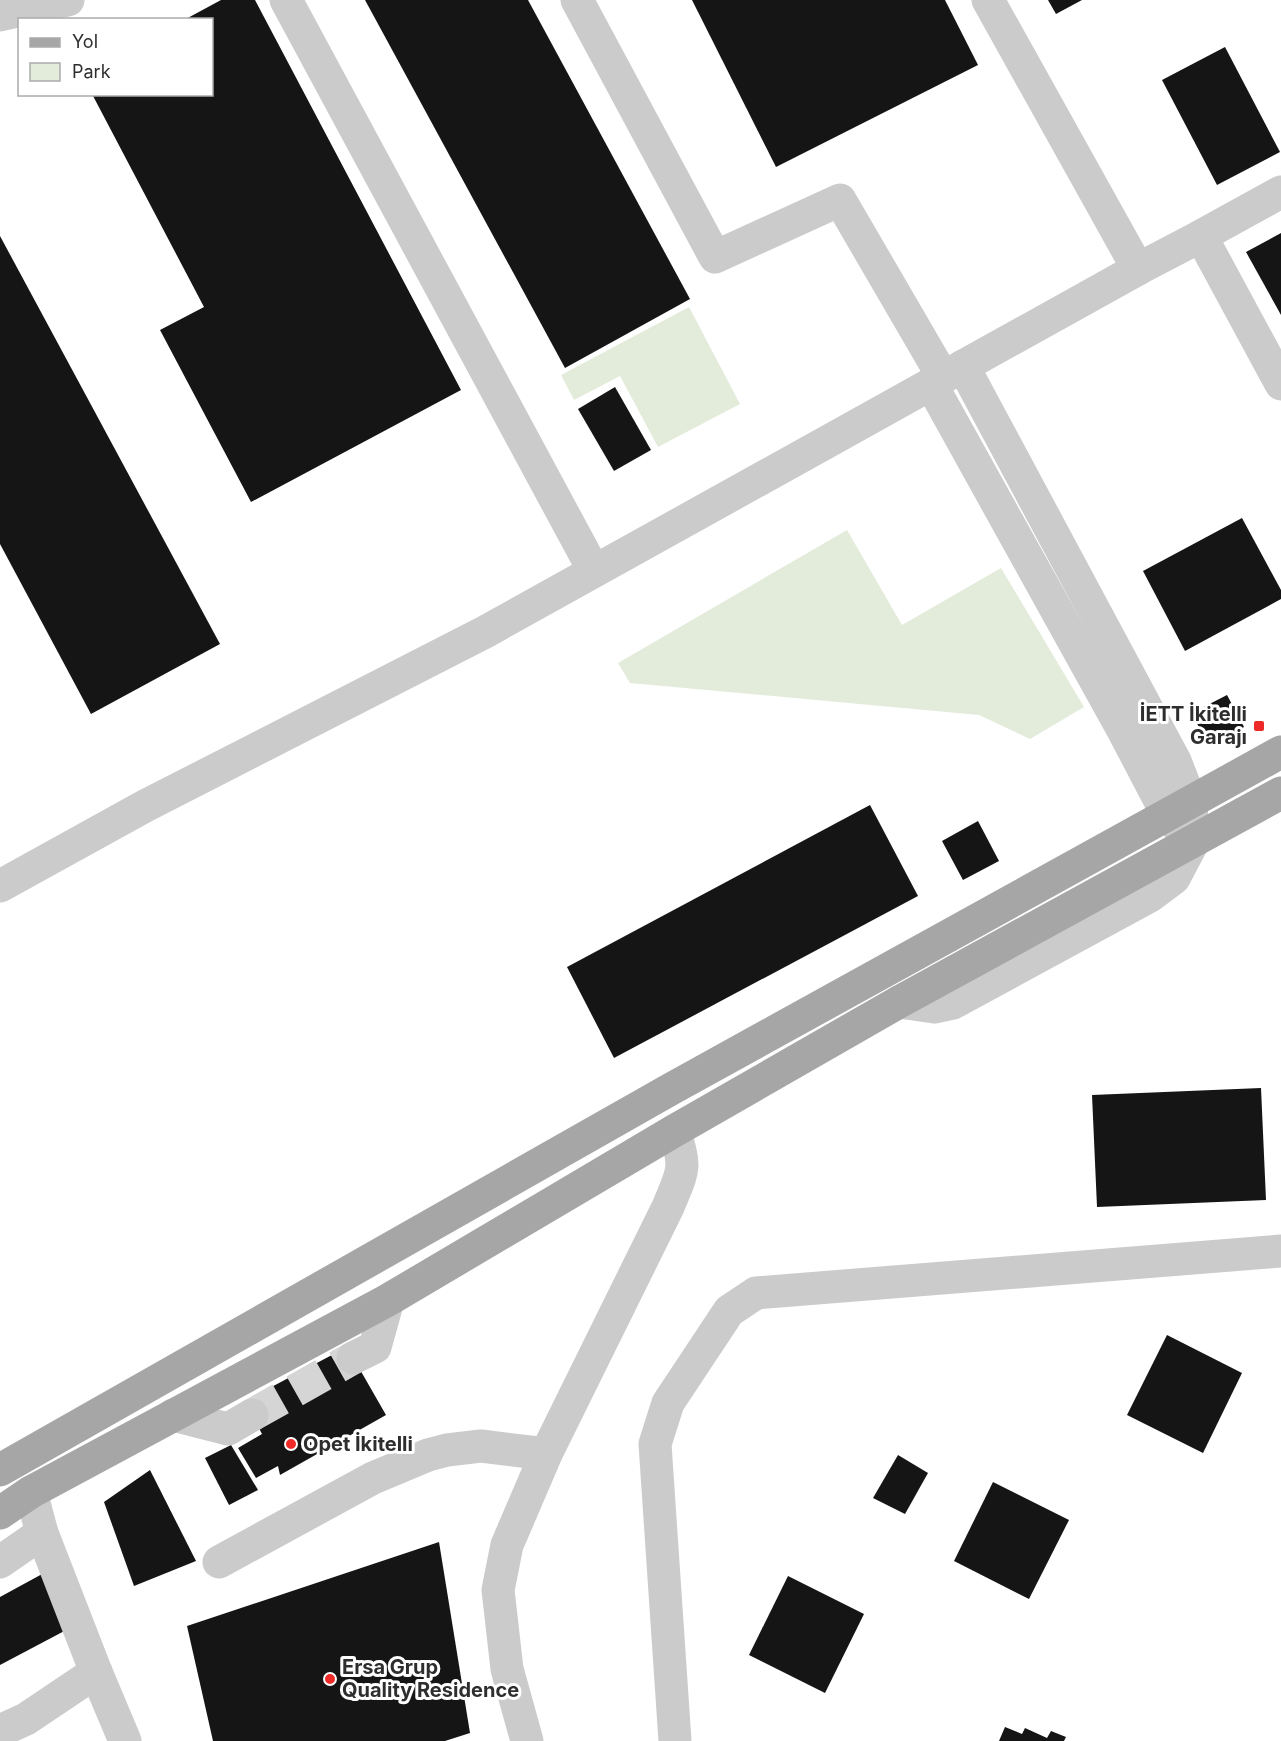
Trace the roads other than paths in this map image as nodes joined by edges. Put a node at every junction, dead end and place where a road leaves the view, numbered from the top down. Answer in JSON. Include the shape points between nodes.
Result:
{"nodes":[{"id":1,"x":68,"y":0,"type":"edge"},
{"id":2,"x":286,"y":0,"type":"edge"},
{"id":3,"x":577,"y":0,"type":"edge"},
{"id":4,"x":988,"y":0,"type":"edge"},
{"id":5,"x":0,"y":15,"type":"edge"},
{"id":6,"x":1281,"y":192,"type":"edge"},
{"id":7,"x":1201,"y":236,"type":"junction"},
{"id":8,"x":1138,"y":269,"type":"junction"},
{"id":9,"x":946,"y":376,"type":"junction"},
{"id":10,"x":1281,"y":384,"type":"edge"},
{"id":11,"x":594,"y":572,"type":"junction"},
{"id":12,"x":1281,"y":752,"type":"edge"},
{"id":13,"x":1281,"y":794,"type":"edge"},
{"id":14,"x":1179,"y":809,"type":"junction"},
{"id":15,"x":1194,"y":843,"type":"junction"},
{"id":16,"x":0,"y":886,"type":"edge"},
{"id":17,"x":674,"y":1131,"type":"junction"},
{"id":18,"x":1281,"y":1251,"type":"edge"},
{"id":19,"x":388,"y":1300,"type":"junction"},
{"id":20,"x":353,"y":1358,"type":"tunnel mouth"},
{"id":21,"x":173,"y":1415,"type":"junction"},
{"id":22,"x":252,"y":1415,"type":"tunnel mouth"},
{"id":23,"x":546,"y":1454,"type":"junction"},
{"id":24,"x":0,"y":1470,"type":"edge"},
{"id":25,"x":31,"y":1492,"type":"junction"},
{"id":26,"x":0,"y":1513,"type":"edge"},
{"id":27,"x":42,"y":1533,"type":"junction"},
{"id":28,"x":0,"y":1562,"type":"edge"},
{"id":29,"x":219,"y":1562,"type":"dead end"},
{"id":30,"x":96,"y":1672,"type":"junction"},
{"id":31,"x":0,"y":1731,"type":"edge"},
{"id":32,"x":125,"y":1741,"type":"edge"},
{"id":33,"x":526,"y":1741,"type":"edge"},
{"id":34,"x":675,"y":1741,"type":"edge"}],
"edges":[{"from":1,"to":5,"type":"street"},
{"from":2,"to":11,"type":"street"},
{"from":3,"to":9,"type":"street","via":[[716,257],[840,200]]},
{"from":4,"to":8,"type":"street"},
{"from":6,"to":7,"type":"street"},
{"from":7,"to":8,"type":"street"},
{"from":7,"to":10,"type":"street"},
{"from":8,"to":9,"type":"street"},
{"from":9,"to":11,"type":"street"},
{"from":9,"to":14,"type":"street","via":[[1174,761]]},
{"from":11,"to":16,"type":"street"},
{"from":12,"to":14,"type":"main road"},
{"from":13,"to":15,"type":"main road"},
{"from":14,"to":15,"type":"street"},
{"from":14,"to":24,"type":"main road","via":[[670,1089]]},
{"from":15,"to":17,"type":"main road","via":[[899,1002]]},
{"from":17,"to":19,"type":"main road"},
{"from":17,"to":23,"type":"street","via":[[682,1152],[680,1178]]},
{"from":18,"to":34,"type":"street","via":[[756,1293],[729,1311],[668,1403],[655,1444]]},
{"from":19,"to":20,"type":"street","via":[[375,1347]]},
{"from":19,"to":21,"type":"main road"},
{"from":21,"to":22,"type":"street","via":[[228,1429]]},
{"from":21,"to":25,"type":"main road"},
{"from":23,"to":29,"type":"street","via":[[481,1446],[428,1455],[373,1478]]},
{"from":23,"to":33,"type":"street","via":[[507,1545],[498,1590],[507,1669]]},
{"from":25,"to":26,"type":"main road"},
{"from":25,"to":27,"type":"street"},
{"from":27,"to":28,"type":"street"},
{"from":27,"to":30,"type":"street"},
{"from":30,"to":31,"type":"street","via":[[26,1719]]},
{"from":30,"to":32,"type":"street"}]}
